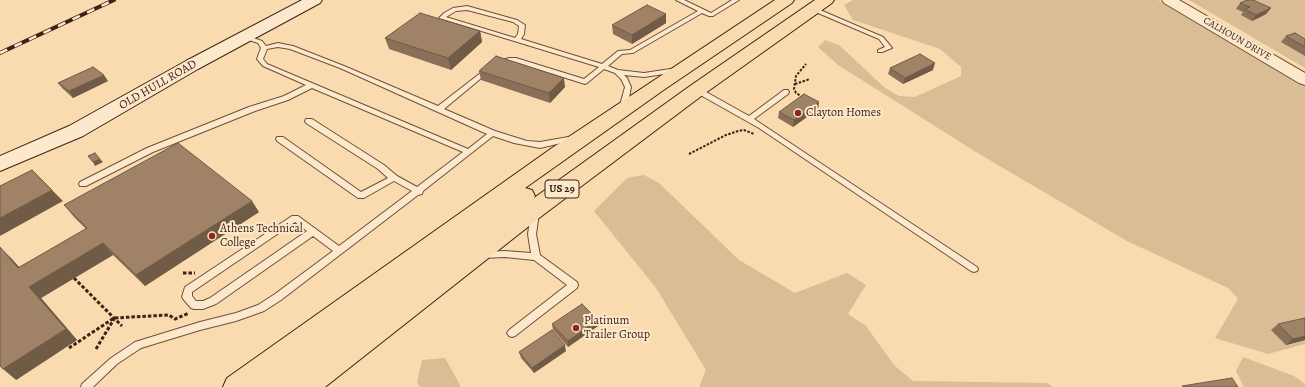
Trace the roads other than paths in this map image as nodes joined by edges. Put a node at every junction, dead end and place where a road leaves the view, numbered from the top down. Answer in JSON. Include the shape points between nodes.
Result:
{"nodes":[{"id":1,"x":314,"y":0,"type":"edge"},
{"id":2,"x":679,"y":0,"type":"edge"},
{"id":3,"x":736,"y":0,"type":"edge"},
{"id":4,"x":786,"y":0,"type":"edge"},
{"id":5,"x":1168,"y":0,"type":"edge"},
{"id":6,"x":816,"y":3,"type":"edge"},
{"id":7,"x":702,"y":11,"type":"junction"},
{"id":8,"x":245,"y":37,"type":"junction"},
{"id":9,"x":517,"y":40,"type":"junction"},
{"id":10,"x":264,"y":48,"type":"junction"},
{"id":11,"x":880,"y":51,"type":"dead end"},
{"id":12,"x":603,"y":66,"type":"junction"},
{"id":13,"x":683,"y":68,"type":"junction"},
{"id":14,"x":617,"y":72,"type":"junction"},
{"id":15,"x":1305,"y":80,"type":"edge"},
{"id":16,"x":312,"y":84,"type":"junction"},
{"id":17,"x":698,"y":90,"type":"junction"},
{"id":18,"x":786,"y":92,"type":"dead end"},
{"id":19,"x":439,"y":109,"type":"junction"},
{"id":20,"x":623,"y":109,"type":"junction"},
{"id":21,"x":749,"y":118,"type":"junction"},
{"id":22,"x":309,"y":121,"type":"dead end"},
{"id":23,"x":593,"y":130,"type":"junction"},
{"id":24,"x":492,"y":133,"type":"junction"},
{"id":25,"x":280,"y":139,"type":"dead end"},
{"id":26,"x":469,"y":152,"type":"junction"},
{"id":27,"x":0,"y":164,"type":"edge"},
{"id":28,"x":394,"y":178,"type":"junction"},
{"id":29,"x":83,"y":184,"type":"dead end"},
{"id":30,"x":419,"y":192,"type":"junction"},
{"id":31,"x":535,"y":209,"type":"junction"},
{"id":32,"x":312,"y":232,"type":"junction"},
{"id":33,"x":339,"y":251,"type":"junction"},
{"id":34,"x":476,"y":255,"type":"junction"},
{"id":35,"x":536,"y":257,"type":"junction"},
{"id":36,"x":974,"y":269,"type":"dead end"},
{"id":37,"x":512,"y":333,"type":"dead end"},
{"id":38,"x":86,"y":387,"type":"edge"},
{"id":39,"x":237,"y":387,"type":"edge"},
{"id":40,"x":273,"y":387,"type":"edge"},
{"id":41,"x":304,"y":387,"type":"edge"}],
"edges":[{"from":1,"to":8,"type":"main road","name":"OLD HULL ROAD"},
{"from":2,"to":7,"type":"lane"},
{"from":3,"to":7,"type":"lane","via":[[711,15]]},
{"from":4,"to":13,"type":"highway","number":"US 29"},
{"from":5,"to":15,"type":"street","name":"CALHOUN DRIVE"},
{"from":6,"to":11,"type":"lane","via":[[881,38],[889,48]]},
{"from":6,"to":17,"type":"highway","number":"US 29"},
{"from":7,"to":12,"type":"lane","via":[[631,52],[620,52]]},
{"from":8,"to":10,"type":"lane","via":[[260,42]]},
{"from":8,"to":27,"type":"main road","name":"OLD HULL ROAD","via":[[76,131]]},
{"from":9,"to":9,"type":"lane","via":[[456,23],[442,18],[455,9],[467,8],[515,21],[522,25]]},
{"from":9,"to":12,"type":"lane"},
{"from":10,"to":16,"type":"lane","via":[[261,62]]},
{"from":10,"to":19,"type":"lane","via":[[278,45],[291,47]]},
{"from":12,"to":14,"type":"lane"},
{"from":12,"to":19,"type":"lane","via":[[585,82],[516,60],[503,61]]},
{"from":13,"to":14,"type":"lane","via":[[644,75]]},
{"from":13,"to":20,"type":"highway","number":"US 29"},
{"from":14,"to":20,"type":"lane","via":[[624,78],[628,87]]},
{"from":16,"to":26,"type":"lane"},
{"from":16,"to":29,"type":"lane","via":[[286,98],[150,150]]},
{"from":17,"to":21,"type":"lane"},
{"from":17,"to":31,"type":"highway","number":"US 29"},
{"from":18,"to":21,"type":"lane"},
{"from":19,"to":24,"type":"lane"},
{"from":20,"to":23,"type":"highway","number":"US 29"},
{"from":21,"to":36,"type":"lane"},
{"from":22,"to":28,"type":"lane"},
{"from":23,"to":24,"type":"lane","via":[[540,144],[514,141]]},
{"from":23,"to":39,"type":"highway","number":"US 29"},
{"from":23,"to":40,"type":"highway","via":[[586,146],[491,223]]},
{"from":24,"to":26,"type":"lane"},
{"from":25,"to":28,"type":"lane","via":[[361,196]]},
{"from":26,"to":30,"type":"lane"},
{"from":28,"to":30,"type":"lane"},
{"from":30,"to":33,"type":"lane"},
{"from":31,"to":34,"type":"highway","number":"US 29"},
{"from":31,"to":35,"type":"lane","via":[[532,234]]},
{"from":32,"to":32,"type":"lane","via":[[213,301],[194,305],[186,295],[188,290],[294,218]]},
{"from":32,"to":33,"type":"lane"},
{"from":33,"to":38,"type":"lane","via":[[261,308],[138,345],[114,361]]},
{"from":34,"to":35,"type":"lane"},
{"from":34,"to":41,"type":"highway","number":"US 29"},
{"from":35,"to":37,"type":"lane","via":[[574,285]]}]}
